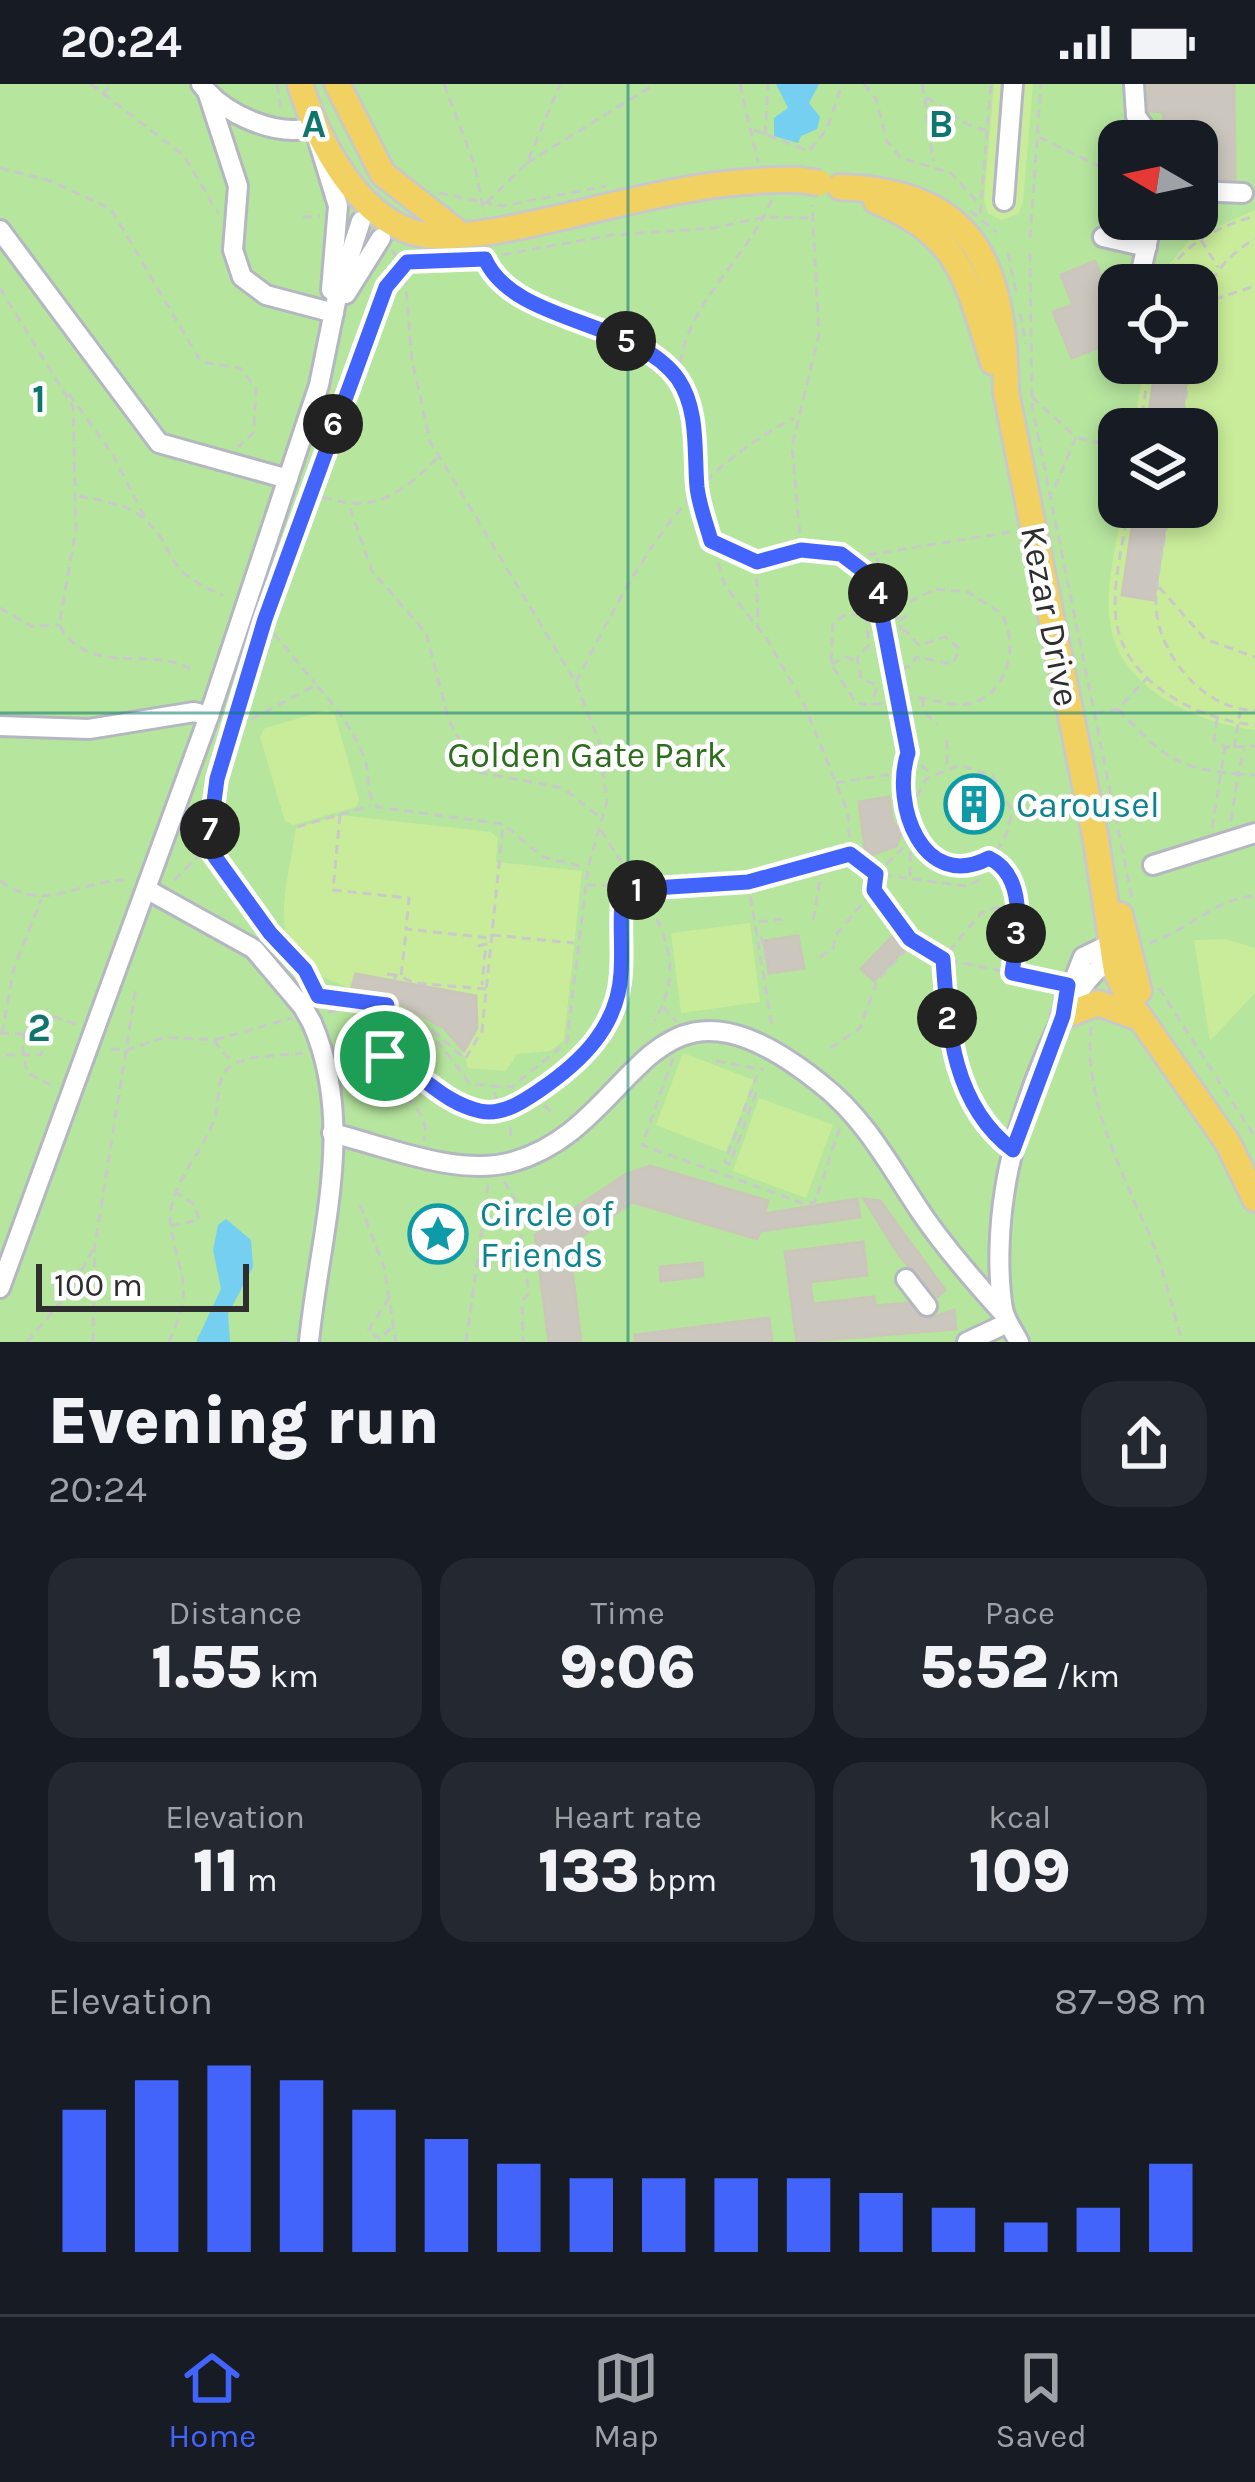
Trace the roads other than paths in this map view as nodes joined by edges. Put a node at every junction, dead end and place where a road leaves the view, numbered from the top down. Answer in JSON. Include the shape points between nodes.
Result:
{"nodes":[{"id":1,"x":300,"y":84,"type":"edge"},
{"id":2,"x":337,"y":84,"type":"edge"},
{"id":3,"x":1013,"y":84,"type":"edge"},
{"id":4,"x":1134,"y":84,"type":"edge"},
{"id":5,"x":205,"y":89,"type":"edge"},
{"id":6,"x":1139,"y":120,"type":"edge"},
{"id":7,"x":314,"y":127,"type":"junction"},
{"id":8,"x":816,"y":183,"type":"junction"},
{"id":9,"x":1218,"y":192,"type":"edge"},
{"id":10,"x":1243,"y":193,"type":"dead end"},
{"id":11,"x":1004,"y":201,"type":"dead end"},
{"id":12,"x":919,"y":220,"type":"junction"},
{"id":13,"x":361,"y":221,"type":"dead end"},
{"id":14,"x":0,"y":230,"type":"edge"},
{"id":15,"x":456,"y":232,"type":"junction"},
{"id":16,"x":1116,"y":240,"type":"edge"},
{"id":17,"x":1148,"y":240,"type":"edge"},
{"id":18,"x":384,"y":241,"type":"road end"},
{"id":19,"x":1147,"y":247,"type":"junction"},
{"id":20,"x":984,"y":252,"type":"junction"},
{"id":21,"x":1143,"y":264,"type":"edge"},
{"id":22,"x":325,"y":274,"type":"dead end"},
{"id":23,"x":334,"y":313,"type":"junction"},
{"id":24,"x":985,"y":332,"type":"junction"},
{"id":25,"x":1018,"y":394,"type":"junction"},
{"id":26,"x":288,"y":479,"type":"junction"},
{"id":27,"x":209,"y":716,"type":"junction"},
{"id":28,"x":0,"y":725,"type":"edge"},
{"id":29,"x":1255,"y":833,"type":"edge"},
{"id":30,"x":1153,"y":865,"type":"dead end"},
{"id":31,"x":139,"y":885,"type":"junction"},
{"id":32,"x":1130,"y":947,"type":"junction"},
{"id":33,"x":1063,"y":1016,"type":"junction"},
{"id":34,"x":1146,"y":1023,"type":"junction"},
{"id":35,"x":332,"y":1133,"type":"junction"},
{"id":36,"x":1228,"y":1143,"type":"junction"},
{"id":37,"x":1255,"y":1166,"type":"edge"},
{"id":38,"x":1255,"y":1199,"type":"edge"},
{"id":39,"x":906,"y":1279,"type":"dead end"},
{"id":40,"x":0,"y":1288,"type":"edge"},
{"id":41,"x":927,"y":1306,"type":"dead end"},
{"id":42,"x":999,"y":1327,"type":"edge"},
{"id":43,"x":309,"y":1342,"type":"edge"},
{"id":44,"x":967,"y":1342,"type":"edge"},
{"id":45,"x":1019,"y":1342,"type":"edge"}],
"edges":[{"from":1,"to":7,"type":"main road","name":"Kezar Drive"},
{"from":2,"to":15,"type":"main road","via":[[383,174]]},
{"from":3,"to":11,"type":"street"},
{"from":4,"to":6,"type":"street"},
{"from":5,"to":7,"type":"street","via":[[280,132]]},
{"from":5,"to":23,"type":"street","via":[[238,186],[235,262],[250,287]]},
{"from":7,"to":15,"type":"main road","name":"Kezar Drive","via":[[355,188],[386,216],[427,236]]},
{"from":7,"to":23,"type":"street","via":[[333,216]]},
{"from":8,"to":12,"type":"main road","name":"Kezar Drive"},
{"from":8,"to":15,"type":"main road","name":"Kezar Drive","via":[[711,184],[508,229]]},
{"from":8,"to":20,"type":"main road","name":"Kezar Drive","via":[[932,205]]},
{"from":9,"to":10,"type":"street"},
{"from":12,"to":20,"type":"main road"},
{"from":12,"to":24,"type":"main road","name":"Kezar Drive","via":[[959,265]]},
{"from":13,"to":23,"type":"street"},
{"from":14,"to":26,"type":"street","via":[[150,435],[178,452]]},
{"from":16,"to":19,"type":"street"},
{"from":17,"to":19,"type":"street"},
{"from":18,"to":23,"type":"street"},
{"from":19,"to":21,"type":"street"},
{"from":20,"to":24,"type":"main road","via":[[976,265]]},
{"from":20,"to":25,"type":"main road","name":"Kezar Drive"},
{"from":22,"to":23,"type":"street"},
{"from":23,"to":26,"type":"street"},
{"from":24,"to":25,"type":"main road","name":"Kezar Drive"},
{"from":25,"to":32,"type":"main road","name":"Kezar Drive","via":[[1096,840]]},
{"from":26,"to":27,"type":"street"},
{"from":27,"to":28,"type":"street","via":[[73,730]]},
{"from":27,"to":31,"type":"street"},
{"from":29,"to":30,"type":"street"},
{"from":31,"to":35,"type":"street","via":[[254,949],[312,1009]]},
{"from":31,"to":40,"type":"street","via":[[96,1029]]},
{"from":32,"to":33,"type":"street","via":[[1096,970]]},
{"from":32,"to":33,"type":"street","via":[[1083,957]]},
{"from":32,"to":34,"type":"main road","name":"Kezar Drive"},
{"from":33,"to":34,"type":"main road","via":[[1098,1003]]},
{"from":33,"to":42,"type":"street","via":[[1013,1150]]},
{"from":34,"to":36,"type":"main road","name":"Kezar Drive"},
{"from":35,"to":42,"type":"street","via":[[485,1166],[518,1160],[560,1137],[665,1042],[702,1032],[739,1039],[799,1067],[850,1111]]},
{"from":35,"to":43,"type":"street","via":[[327,1241]]},
{"from":36,"to":37,"type":"main road","name":"Kezar Drive"},
{"from":36,"to":38,"type":"main road","name":"Kezar Drive"},
{"from":39,"to":41,"type":"street"},
{"from":42,"to":44,"type":"street"},
{"from":42,"to":45,"type":"street"}]}
